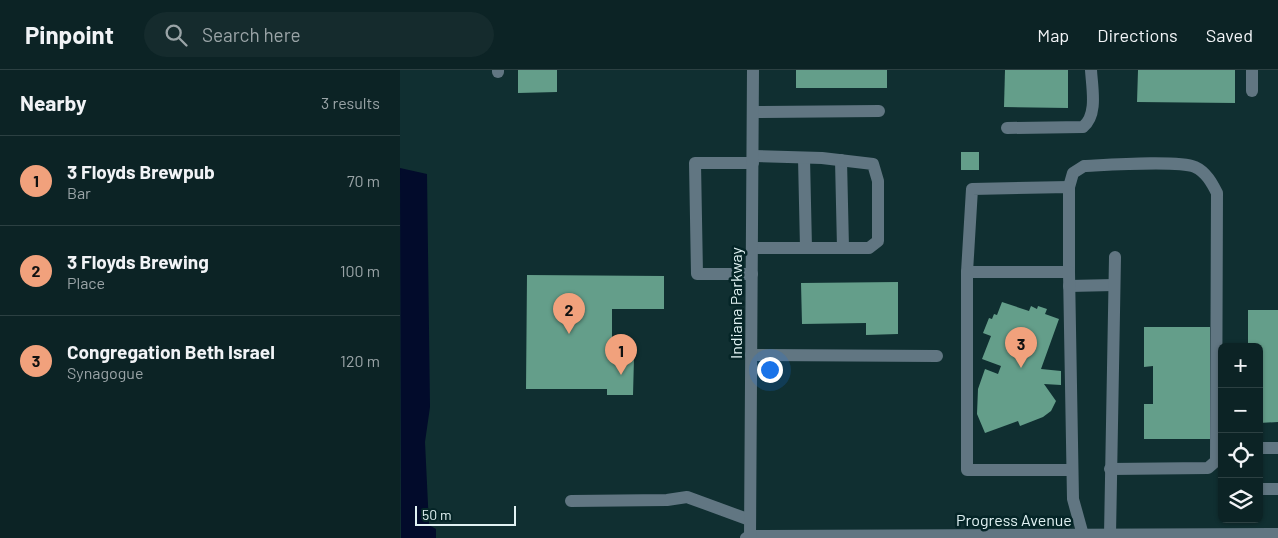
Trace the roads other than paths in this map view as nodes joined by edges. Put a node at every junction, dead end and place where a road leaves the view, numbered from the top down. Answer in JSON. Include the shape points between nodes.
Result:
{"nodes":[{"id":1,"x":753,"y":70,"type":"edge"},
{"id":2,"x":1092,"y":70,"type":"edge"},
{"id":3,"x":1252,"y":70,"type":"edge"},
{"id":4,"x":1252,"y":91,"type":"dead end"},
{"id":5,"x":879,"y":111,"type":"dead end"},
{"id":6,"x":753,"y":112,"type":"junction"},
{"id":7,"x":1008,"y":128,"type":"dead end"},
{"id":8,"x":804,"y":158,"type":"junction"},
{"id":9,"x":753,"y":159,"type":"junction"},
{"id":10,"x":841,"y":160,"type":"junction"},
{"id":11,"x":1069,"y":187,"type":"junction"},
{"id":12,"x":752,"y":248,"type":"junction"},
{"id":13,"x":806,"y":248,"type":"junction"},
{"id":14,"x":843,"y":248,"type":"junction"},
{"id":15,"x":1114,"y":257,"type":"dead end"},
{"id":16,"x":967,"y":272,"type":"junction"},
{"id":17,"x":1069,"y":272,"type":"junction"},
{"id":18,"x":752,"y":274,"type":"junction"},
{"id":19,"x":1114,"y":285,"type":"junction"},
{"id":20,"x":1069,"y":286,"type":"junction"},
{"id":21,"x":751,"y":354,"type":"junction"},
{"id":22,"x":937,"y":356,"type":"dead end"},
{"id":23,"x":1263,"y":448,"type":"edge"},
{"id":24,"x":1278,"y":448,"type":"edge"},
{"id":25,"x":1110,"y":469,"type":"junction"},
{"id":26,"x":1072,"y":470,"type":"junction"},
{"id":27,"x":1263,"y":489,"type":"edge"},
{"id":28,"x":1278,"y":489,"type":"edge"},
{"id":29,"x":571,"y":501,"type":"dead end"},
{"id":30,"x":750,"y":520,"type":"junction"},
{"id":31,"x":1278,"y":534,"type":"edge"},
{"id":32,"x":1110,"y":535,"type":"junction"},
{"id":33,"x":1087,"y":536,"type":"edge"},
{"id":34,"x":1152,"y":536,"type":"edge"},
{"id":35,"x":1205,"y":536,"type":"edge"},
{"id":36,"x":749,"y":537,"type":"edge"},
{"id":37,"x":779,"y":537,"type":"edge"},
{"id":38,"x":874,"y":537,"type":"edge"}],
"edges":[{"from":1,"to":6,"type":"street","name":"Indiana Parkway"},
{"from":2,"to":7,"type":"street","via":[[1092,114],[1083,127]]},
{"from":3,"to":4,"type":"street"},
{"from":5,"to":6,"type":"street"},
{"from":6,"to":9,"type":"street","name":"Indiana Parkway"},
{"from":8,"to":9,"type":"street"},
{"from":8,"to":10,"type":"street"},
{"from":8,"to":13,"type":"street"},
{"from":9,"to":12,"type":"street","name":"Indiana Parkway"},
{"from":9,"to":18,"type":"street","via":[[695,163],[697,274]]},
{"from":10,"to":14,"type":"street"},
{"from":10,"to":14,"type":"street","via":[[873,164],[878,181],[878,241],[868,248]]},
{"from":11,"to":16,"type":"street","via":[[972,189]]},
{"from":11,"to":17,"type":"street"},
{"from":11,"to":25,"type":"street","via":[[1072,173],[1084,166],[1167,164],[1195,167],[1210,178],[1217,193],[1216,461],[1208,468]]},
{"from":12,"to":13,"type":"street"},
{"from":12,"to":18,"type":"street","name":"Indiana Parkway"},
{"from":13,"to":14,"type":"street"},
{"from":15,"to":19,"type":"street"},
{"from":16,"to":17,"type":"street"},
{"from":16,"to":26,"type":"street","via":[[967,470]]},
{"from":17,"to":20,"type":"street"},
{"from":18,"to":21,"type":"street","name":"Indiana Parkway"},
{"from":19,"to":20,"type":"street"},
{"from":19,"to":25,"type":"street"},
{"from":20,"to":26,"type":"street"},
{"from":21,"to":22,"type":"street"},
{"from":21,"to":30,"type":"street","name":"Indiana Parkway"},
{"from":23,"to":24,"type":"street"},
{"from":25,"to":32,"type":"street"},
{"from":26,"to":33,"type":"street","via":[[1073,499]]},
{"from":27,"to":28,"type":"street"},
{"from":29,"to":30,"type":"street","via":[[687,497]]},
{"from":30,"to":36,"type":"street","name":"Indiana Parkway"},
{"from":31,"to":35,"type":"street","name":"Progress Avenue"},
{"from":32,"to":33,"type":"street","name":"Progress Avenue"},
{"from":32,"to":34,"type":"street","name":"Progress Avenue"},
{"from":33,"to":38,"type":"street","name":"Progress Avenue"},
{"from":34,"to":35,"type":"street","name":"Progress Avenue"},
{"from":36,"to":37,"type":"street","name":"Progress Avenue"},
{"from":37,"to":38,"type":"street","name":"Progress Avenue"}]}
